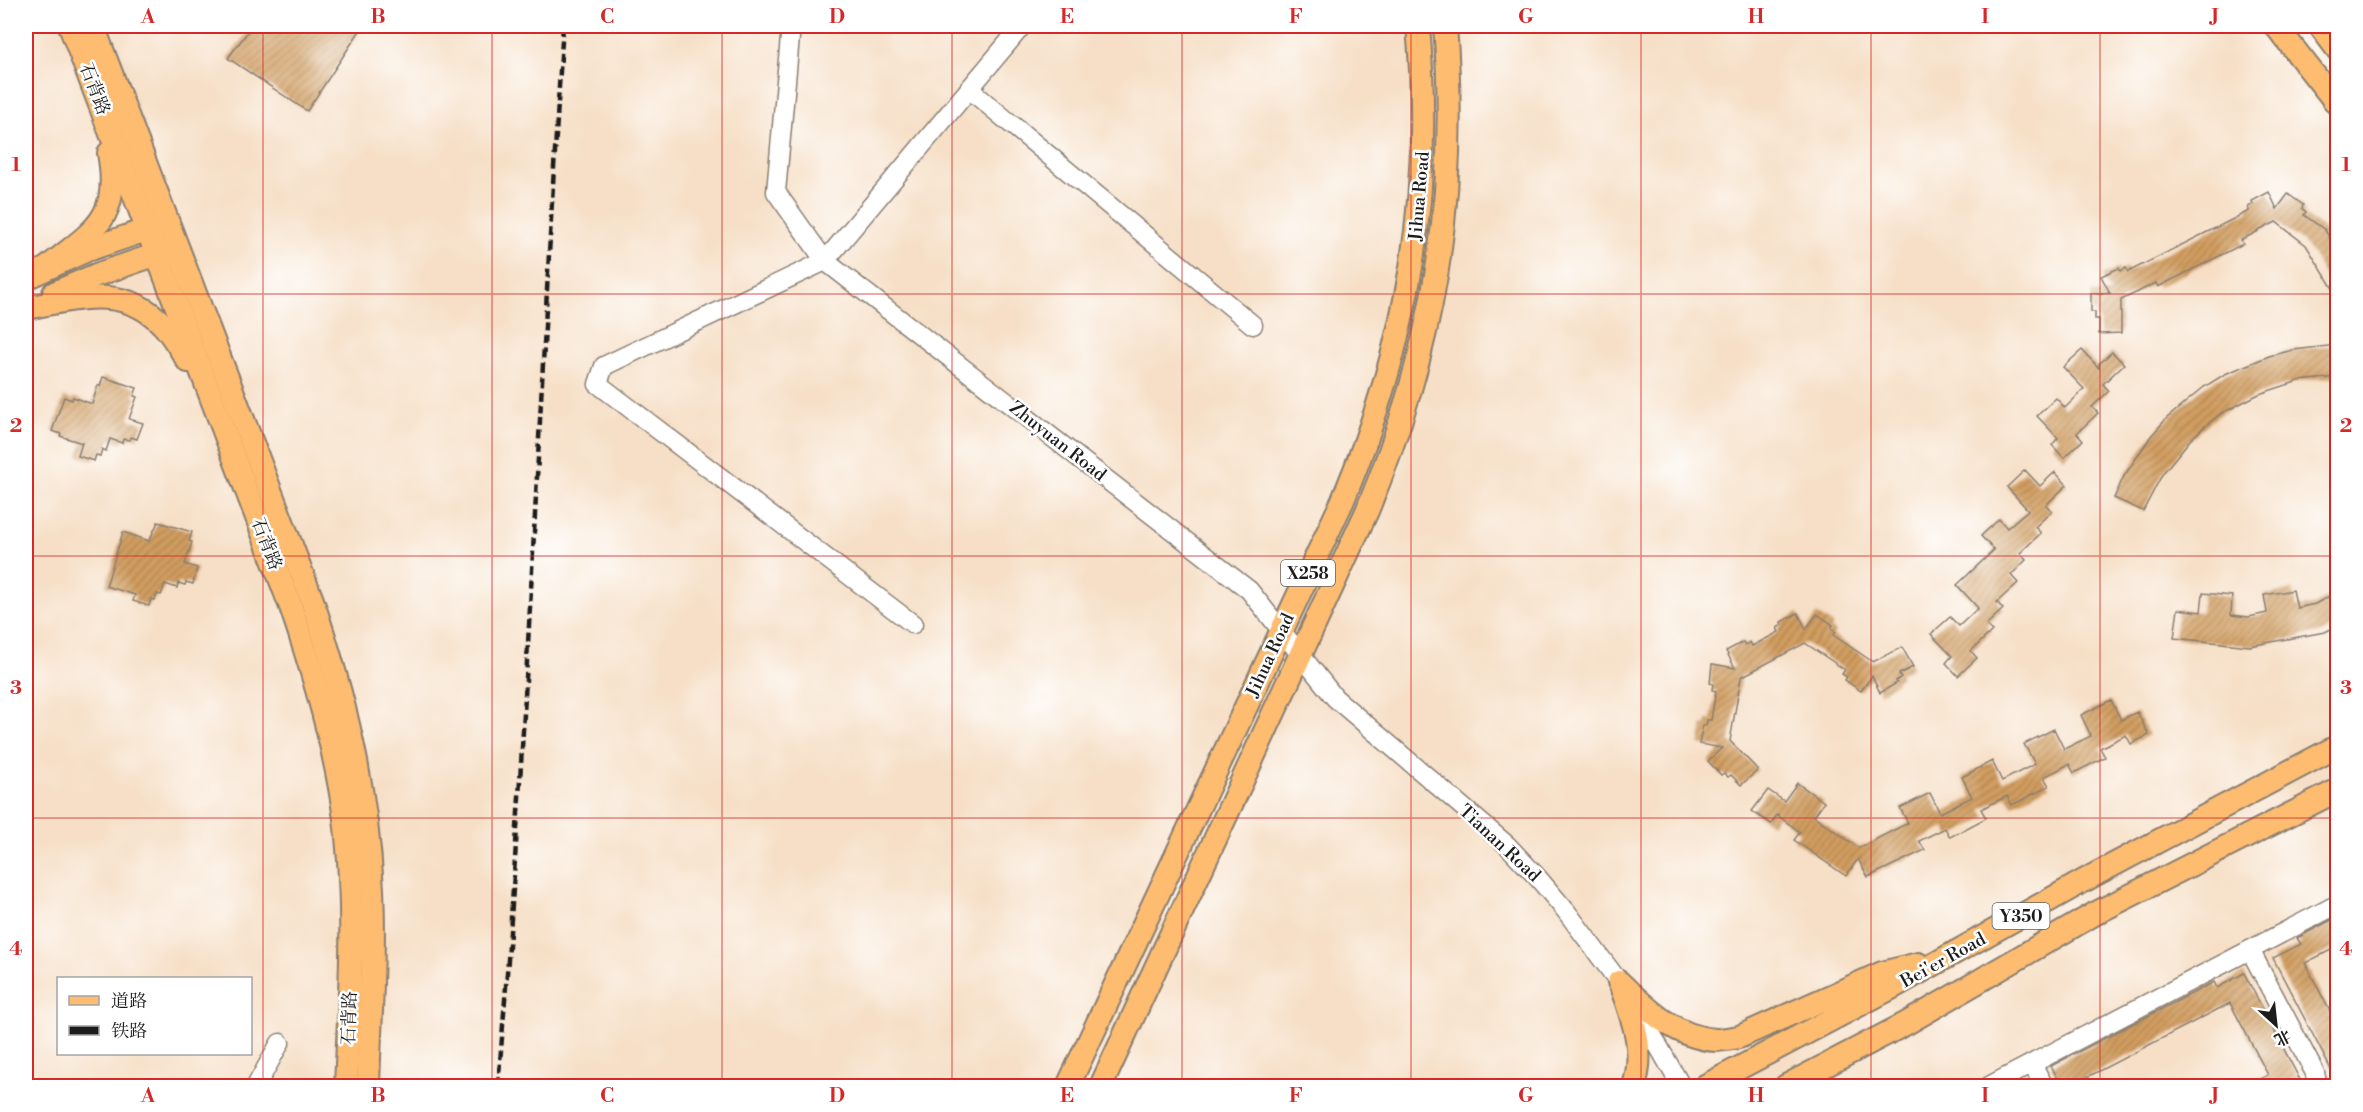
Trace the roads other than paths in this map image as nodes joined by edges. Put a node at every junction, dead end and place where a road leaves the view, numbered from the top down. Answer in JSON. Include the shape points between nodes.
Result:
{"nodes":[{"id":1,"x":70,"y":26,"type":"edge"},
{"id":2,"x":93,"y":26,"type":"edge"},
{"id":3,"x":791,"y":26,"type":"edge"},
{"id":4,"x":1022,"y":26,"type":"edge"},
{"id":5,"x":1418,"y":26,"type":"edge"},
{"id":6,"x":1445,"y":26,"type":"edge"},
{"id":7,"x":2276,"y":26,"type":"edge"},
{"id":8,"x":2319,"y":26,"type":"edge"},
{"id":9,"x":2337,"y":50,"type":"edge"},
{"id":10,"x":969,"y":89,"type":"junction"},
{"id":11,"x":100,"y":104,"type":"junction"},
{"id":12,"x":2337,"y":105,"type":"edge"},
{"id":13,"x":158,"y":226,"type":"junction"},
{"id":14,"x":167,"y":251,"type":"junction"},
{"id":15,"x":825,"y":261,"type":"junction"},
{"id":16,"x":48,"y":267,"type":"junction"},
{"id":17,"x":26,"y":278,"type":"edge"},
{"id":18,"x":26,"y":308,"type":"edge"},
{"id":19,"x":1253,"y":325,"type":"dead end"},
{"id":20,"x":212,"y":398,"type":"junction"},
{"id":21,"x":913,"y":624,"type":"dead end"},
{"id":22,"x":1281,"y":631,"type":"junction"},
{"id":23,"x":1300,"y":655,"type":"junction"},
{"id":24,"x":2337,"y":746,"type":"edge"},
{"id":25,"x":2337,"y":790,"type":"edge"},
{"id":26,"x":2337,"y":904,"type":"edge"},
{"id":27,"x":2250,"y":950,"type":"junction"},
{"id":28,"x":1946,"y":958,"type":"junction"},
{"id":29,"x":1619,"y":982,"type":"junction"},
{"id":30,"x":280,"y":1043,"type":"dead end"},
{"id":31,"x":1851,"y":1052,"type":"junction"},
{"id":32,"x":2032,"y":1064,"type":"junction"},
{"id":33,"x":256,"y":1086,"type":"edge"},
{"id":34,"x":346,"y":1086,"type":"edge"},
{"id":35,"x":368,"y":1086,"type":"edge"},
{"id":36,"x":1068,"y":1086,"type":"edge"},
{"id":37,"x":1101,"y":1086,"type":"edge"},
{"id":38,"x":1634,"y":1086,"type":"edge"},
{"id":39,"x":1681,"y":1086,"type":"edge"},
{"id":40,"x":1705,"y":1086,"type":"edge"},
{"id":41,"x":1786,"y":1086,"type":"edge"},
{"id":42,"x":1803,"y":1086,"type":"edge"},
{"id":43,"x":1989,"y":1086,"type":"edge"},
{"id":44,"x":2043,"y":1086,"type":"edge"},
{"id":45,"x":2318,"y":1086,"type":"edge"}],
"edges":[{"from":1,"to":11,"type":"main road","name":"石背路"},
{"from":2,"to":13,"type":"main road","name":"石背路"},
{"from":3,"to":15,"type":"street","name":"Zhuyuan Road","via":[[776,192]]},
{"from":4,"to":10,"type":"street"},
{"from":5,"to":22,"type":"main road","name":"Jihua Road","number":"X258","via":[[1424,113],[1420,201],[1399,332],[1360,459]]},
{"from":6,"to":23,"type":"main road","name":"Jihua Road","number":"X258","via":[[1450,112],[1447,203],[1425,338],[1384,469]]},
{"from":7,"to":12,"type":"main road"},
{"from":8,"to":9,"type":"main road"},
{"from":10,"to":15,"type":"street"},
{"from":10,"to":19,"type":"street"},
{"from":11,"to":13,"type":"main road","name":"石背路"},
{"from":11,"to":16,"type":"main road","via":[[113,183],[109,205],[92,232]]},
{"from":13,"to":14,"type":"main road","name":"石背路"},
{"from":13,"to":16,"type":"main road"},
{"from":14,"to":18,"type":"main road","via":[[96,274]]},
{"from":14,"to":20,"type":"main road","name":"石背路"},
{"from":14,"to":35,"type":"main road","name":"石背路","via":[[312,600],[336,670],[354,743],[366,816],[372,890]]},
{"from":15,"to":21,"type":"street","via":[[604,366],[598,384]]},
{"from":15,"to":22,"type":"street","name":"Zhuyuan Road","via":[[1249,590]]},
{"from":16,"to":17,"type":"main road"},
{"from":18,"to":20,"type":"main road","via":[[96,296],[134,304],[165,327]]},
{"from":20,"to":34,"type":"main road","name":"石背路","via":[[315,676],[333,747],[351,891]]},
{"from":22,"to":23,"type":"street","name":"Tianan Road"},
{"from":22,"to":36,"type":"main road","name":"Jihua Road","number":"X258"},
{"from":23,"to":29,"type":"street","name":"Tianan Road","via":[[1335,698],[1507,845],[1566,911]]},
{"from":23,"to":37,"type":"main road","name":"Jihua Road","number":"X258"},
{"from":24,"to":28,"type":"main road","name":"Bei'er Road","number":"Y350"},
{"from":25,"to":31,"type":"main road","name":"Bei'er Road","number":"Y350","via":[[2096,914]]},
{"from":26,"to":27,"type":"street"},
{"from":27,"to":32,"type":"street"},
{"from":27,"to":45,"type":"street"},
{"from":28,"to":29,"type":"main road","via":[[1882,973],[1739,1037],[1716,1040],[1686,1033],[1670,1024],[1649,1011]]},
{"from":28,"to":40,"type":"main road","name":"Bei'er Road","number":"Y350"},
{"from":29,"to":38,"type":"main road","via":[[1640,1045]]},
{"from":29,"to":39,"type":"street","name":"Tianan Road"},
{"from":30,"to":33,"type":"street"},
{"from":31,"to":41,"type":"main road","name":"Bei'er Road","number":"Y350"},
{"from":31,"to":42,"type":"main road"},
{"from":32,"to":43,"type":"street"},
{"from":32,"to":44,"type":"street"}]}
